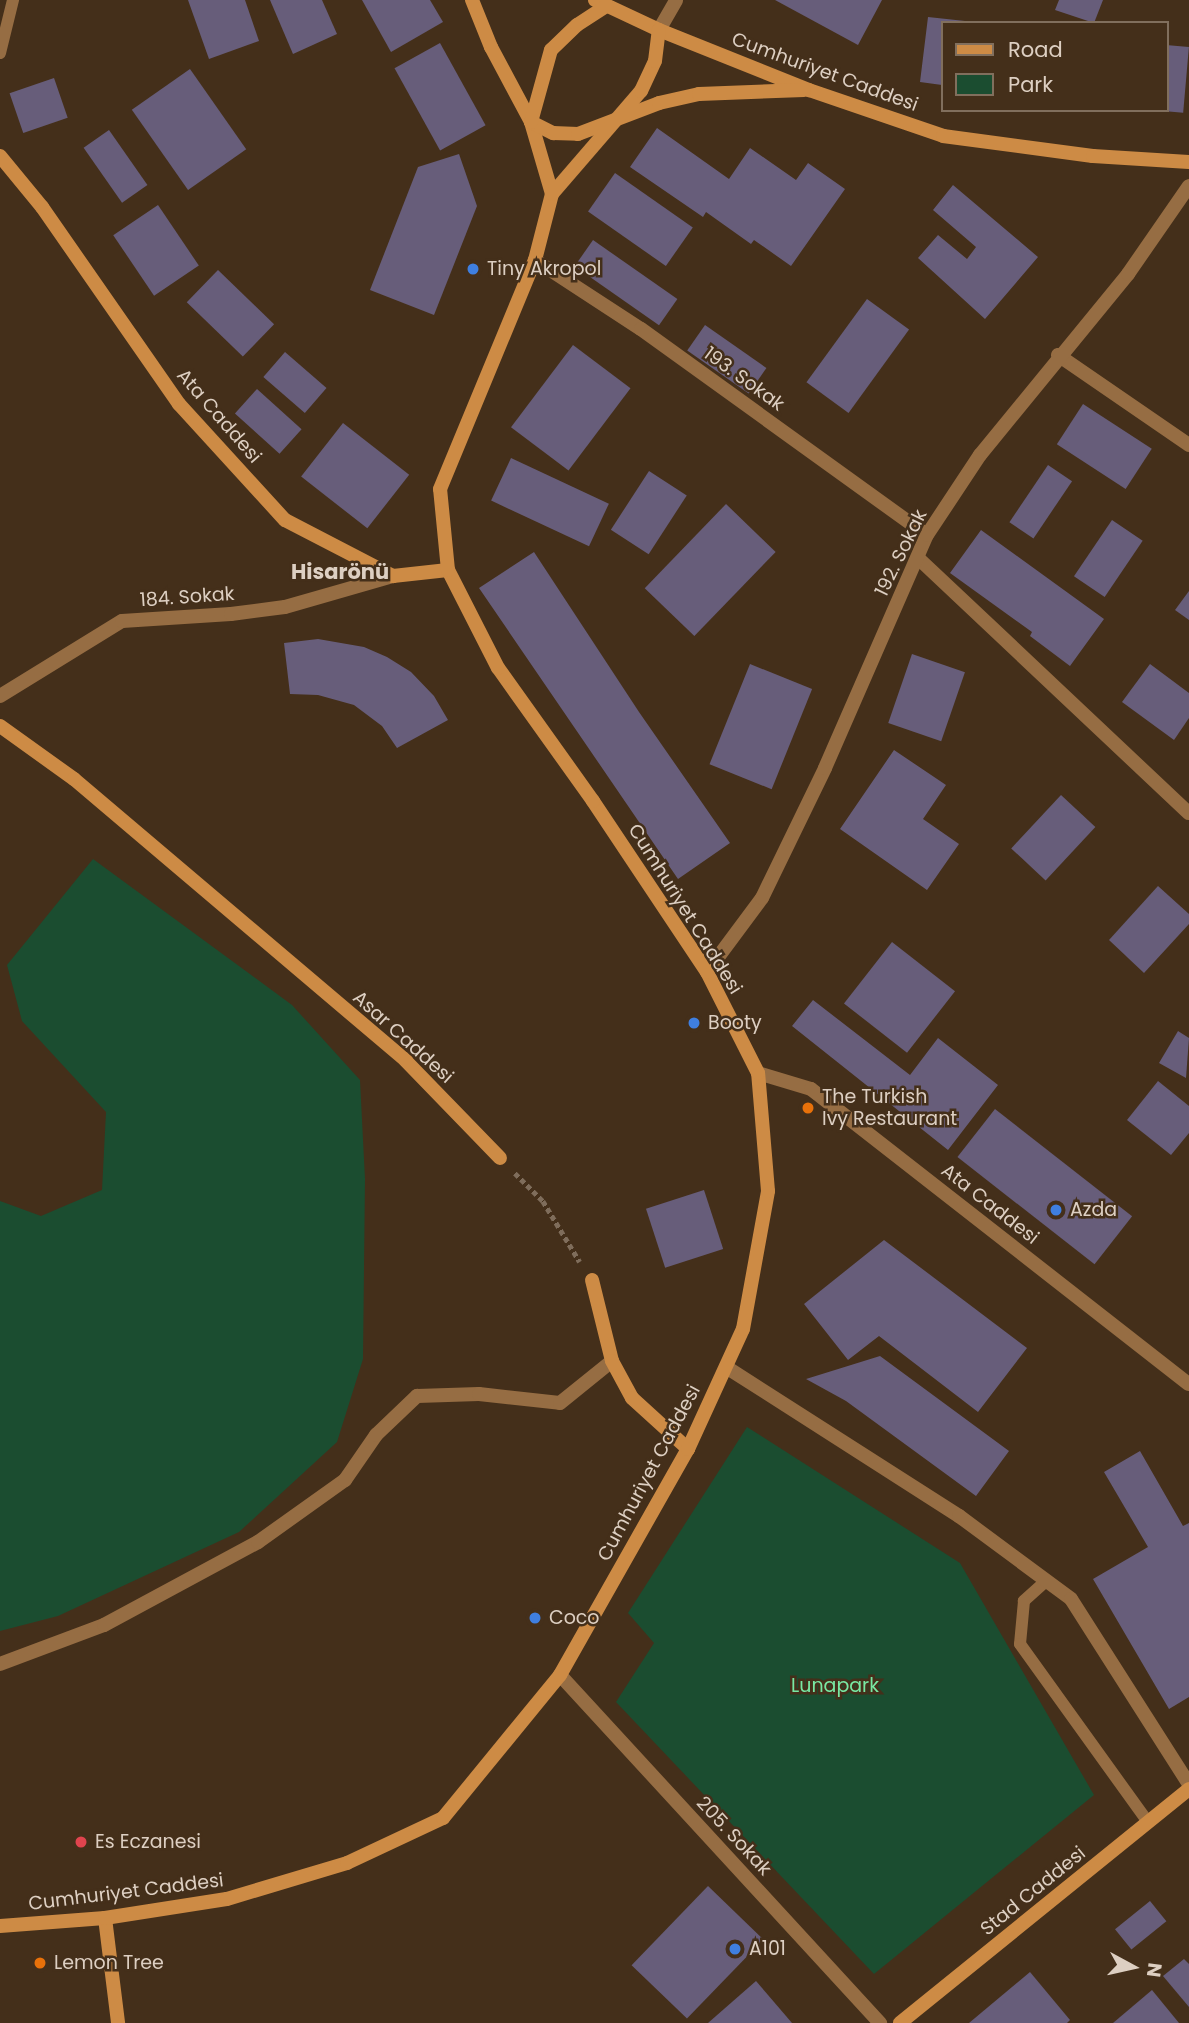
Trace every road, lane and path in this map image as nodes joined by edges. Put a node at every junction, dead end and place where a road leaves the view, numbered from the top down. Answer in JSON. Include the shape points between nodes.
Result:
{"nodes":[{"id":1,"x":13,"y":0,"type":"edge"},
{"id":2,"x":472,"y":0,"type":"edge"},
{"id":3,"x":676,"y":0,"type":"edge"},
{"id":4,"x":600,"y":3,"type":"edge"},
{"id":5,"x":659,"y":30,"type":"junction"},
{"id":6,"x":0,"y":53,"type":"edge"},
{"id":7,"x":810,"y":90,"type":"junction"},
{"id":8,"x":618,"y":118,"type":"junction"},
{"id":9,"x":531,"y":122,"type":"junction"},
{"id":10,"x":0,"y":156,"type":"edge"},
{"id":11,"x":1189,"y":162,"type":"edge"},
{"id":12,"x":1189,"y":186,"type":"edge"},
{"id":13,"x":552,"y":194,"type":"junction"},
{"id":14,"x":535,"y":261,"type":"junction"},
{"id":15,"x":1058,"y":355,"type":"junction"},
{"id":16,"x":1189,"y":445,"type":"edge"},
{"id":17,"x":927,"y":535,"type":"junction"},
{"id":18,"x":918,"y":558,"type":"junction"},
{"id":19,"x":448,"y":570,"type":"junction"},
{"id":20,"x":393,"y":576,"type":"junction"},
{"id":21,"x":0,"y":696,"type":"edge"},
{"id":22,"x":0,"y":726,"type":"edge"},
{"id":23,"x":1189,"y":813,"type":"edge"},
{"id":24,"x":706,"y":972,"type":"junction"},
{"id":25,"x":758,"y":1073,"type":"junction"},
{"id":26,"x":500,"y":1158,"type":"joint"},
{"id":27,"x":592,"y":1280,"type":"joint"},
{"id":28,"x":611,"y":1361,"type":"junction"},
{"id":29,"x":726,"y":1367,"type":"junction"},
{"id":30,"x":1189,"y":1384,"type":"edge"},
{"id":31,"x":688,"y":1449,"type":"junction"},
{"id":32,"x":1046,"y":1581,"type":"junction"},
{"id":33,"x":0,"y":1664,"type":"edge"},
{"id":34,"x":560,"y":1675,"type":"junction"},
{"id":35,"x":1189,"y":1786,"type":"edge"},
{"id":36,"x":1148,"y":1822,"type":"junction"},
{"id":37,"x":105,"y":1918,"type":"junction"},
{"id":38,"x":0,"y":1926,"type":"edge"},
{"id":39,"x":118,"y":2023,"type":"edge"},
{"id":40,"x":880,"y":2023,"type":"edge"},
{"id":41,"x":900,"y":2023,"type":"edge"}],
"edges":[{"from":1,"to":6,"type":"lane"},
{"from":2,"to":9,"type":"street"},
{"from":3,"to":5,"type":"street"},
{"from":4,"to":5,"type":"street","name":"Cumhuriyet Caddesi"},
{"from":4,"to":9,"type":"street","via":[[551,50]]},
{"from":5,"to":7,"type":"street","name":"Cumhuriyet Caddesi"},
{"from":5,"to":8,"type":"street","name":"Cumhuriyet Caddesi","via":[[655,61],[641,91]]},
{"from":7,"to":8,"type":"street","via":[[699,94]]},
{"from":7,"to":11,"type":"street","name":"Cumhuriyet Caddesi","via":[[943,136],[1093,156]]},
{"from":8,"to":9,"type":"street","via":[[578,134],[553,133]]},
{"from":8,"to":13,"type":"street","name":"Cumhuriyet Caddesi"},
{"from":9,"to":13,"type":"street"},
{"from":10,"to":20,"type":"street","name":"Ata Caddesi","via":[[42,207],[179,404],[285,520]]},
{"from":12,"to":15,"type":"street","name":"192. Sokak","via":[[1128,274]]},
{"from":13,"to":14,"type":"street","name":"Cumhuriyet Caddesi"},
{"from":14,"to":17,"type":"street","name":"193. Sokak","via":[[641,329]]},
{"from":14,"to":19,"type":"street","name":"Cumhuriyet Caddesi","via":[[440,489]]},
{"from":15,"to":16,"type":"street"},
{"from":15,"to":17,"type":"street","name":"192. Sokak","via":[[980,455]]},
{"from":17,"to":18,"type":"street","name":"192. Sokak"},
{"from":18,"to":23,"type":"street"},
{"from":18,"to":24,"type":"street","name":"192. Sokak","via":[[762,898]]},
{"from":19,"to":20,"type":"street"},
{"from":19,"to":24,"type":"street","name":"Cumhuriyet Caddesi","via":[[498,668]]},
{"from":20,"to":21,"type":"street","name":"184. Sokak","via":[[285,607],[122,621]]},
{"from":22,"to":26,"type":"street","name":"Asar Caddesi","via":[[74,779],[406,1061]]},
{"from":24,"to":25,"type":"street","name":"Cumhuriyet Caddesi"},
{"from":25,"to":29,"type":"street","name":"Cumhuriyet Caddesi","via":[[768,1191],[743,1329]]},
{"from":25,"to":30,"type":"street","name":"Ata Caddesi","via":[[811,1089]]},
{"from":26,"to":27,"type":"path","via":[[543,1201]]},
{"from":27,"to":28,"type":"street"},
{"from":28,"to":31,"type":"street","via":[[632,1398]]},
{"from":28,"to":33,"type":"street","via":[[559,1403],[479,1394],[417,1396],[376,1435],[345,1480],[258,1542],[104,1625]]},
{"from":29,"to":31,"type":"street","name":"Cumhuriyet Caddesi"},
{"from":29,"to":32,"type":"street","via":[[960,1516]]},
{"from":31,"to":34,"type":"street","name":"Cumhuriyet Caddesi"},
{"from":32,"to":35,"type":"street","via":[[1071,1599]]},
{"from":32,"to":36,"type":"lane","via":[[1024,1601],[1020,1644]]},
{"from":34,"to":37,"type":"street","name":"Cumhuriyet Caddesi","via":[[443,1818],[347,1863],[227,1899]]},
{"from":34,"to":40,"type":"street","name":"205. Sokak"},
{"from":35,"to":36,"type":"street","name":"Stad Caddesi"},
{"from":36,"to":41,"type":"street","name":"Stad Caddesi"},
{"from":37,"to":38,"type":"street","name":"Cumhuriyet Caddesi"},
{"from":37,"to":39,"type":"street"}]}
